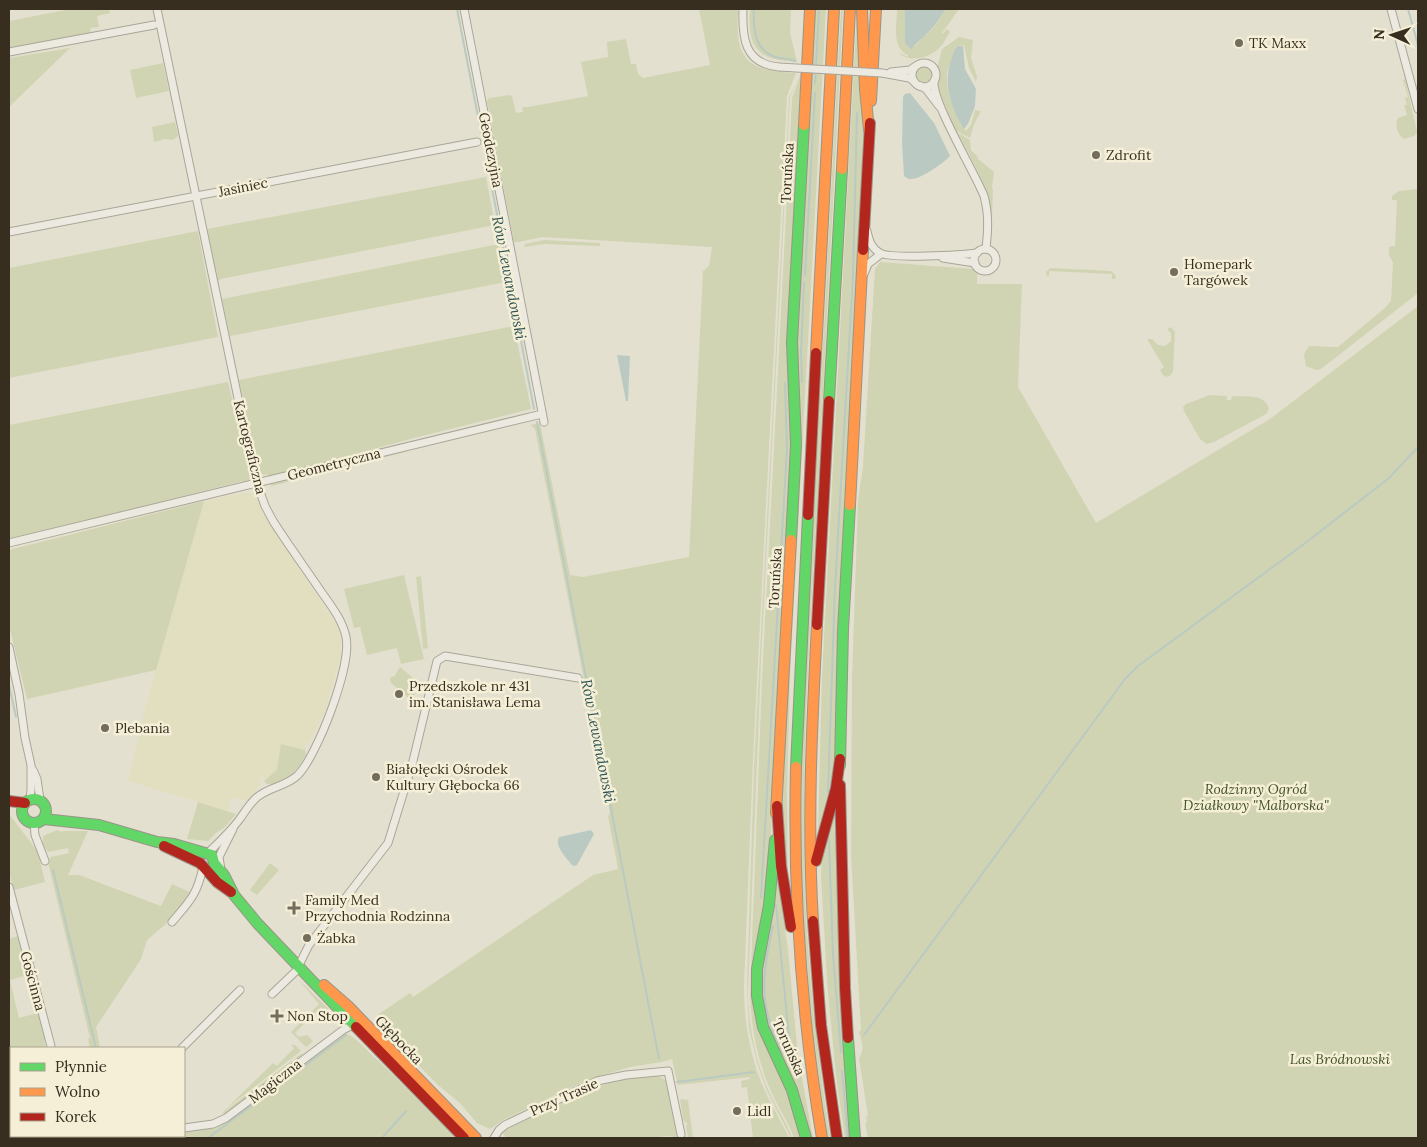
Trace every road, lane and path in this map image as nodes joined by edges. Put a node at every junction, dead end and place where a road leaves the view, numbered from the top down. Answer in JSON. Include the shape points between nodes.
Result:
{"nodes":[{"id":1,"x":157,"y":9,"type":"edge"},
{"id":2,"x":464,"y":9,"type":"edge"},
{"id":3,"x":743,"y":9,"type":"edge"},
{"id":4,"x":810,"y":9,"type":"edge"},
{"id":5,"x":834,"y":9,"type":"edge"},
{"id":6,"x":850,"y":9,"type":"edge"},
{"id":7,"x":862,"y":9,"type":"edge"},
{"id":8,"x":876,"y":9,"type":"edge"},
{"id":9,"x":1391,"y":9,"type":"edge"},
{"id":10,"x":154,"y":24,"type":"dead end"},
{"id":11,"x":9,"y":52,"type":"edge"},
{"id":12,"x":914,"y":67,"type":"junction"},
{"id":13,"x":882,"y":73,"type":"junction"},
{"id":14,"x":934,"y":81,"type":"junction"},
{"id":15,"x":917,"y":84,"type":"junction"},
{"id":16,"x":1418,"y":109,"type":"edge"},
{"id":17,"x":943,"y":111,"type":"junction"},
{"id":18,"x":869,"y":130,"type":"junction"},
{"id":19,"x":477,"y":142,"type":"dead end"},
{"id":20,"x":195,"y":196,"type":"junction"},
{"id":21,"x":865,"y":217,"type":"junction"},
{"id":22,"x":9,"y":232,"type":"edge"},
{"id":23,"x":986,"y":249,"type":"junction"},
{"id":24,"x":977,"y":253,"type":"junction"},
{"id":25,"x":881,"y":254,"type":"junction"},
{"id":26,"x":935,"y":256,"type":"junction"},
{"id":27,"x":975,"y":263,"type":"junction"},
{"id":28,"x":861,"y":287,"type":"junction"},
{"id":29,"x":542,"y":414,"type":"junction"},
{"id":30,"x":544,"y":422,"type":"dead end"},
{"id":31,"x":256,"y":484,"type":"junction"},
{"id":32,"x":9,"y":544,"type":"edge"},
{"id":33,"x":9,"y":647,"type":"edge"},
{"id":34,"x":578,"y":678,"type":"dead end"},
{"id":35,"x":840,"y":759,"type":"junction"},
{"id":36,"x":9,"y":801,"type":"edge"},
{"id":37,"x":777,"y":806,"type":"junction"},
{"id":38,"x":9,"y":807,"type":"edge"},
{"id":39,"x":34,"y":810,"type":"junction"},
{"id":40,"x":234,"y":827,"type":"junction"},
{"id":41,"x":222,"y":851,"type":"junction"},
{"id":42,"x":45,"y":861,"type":"dead end"},
{"id":43,"x":207,"y":861,"type":"junction"},
{"id":44,"x":222,"y":872,"type":"junction"},
{"id":45,"x":811,"y":886,"type":"junction"},
{"id":46,"x":9,"y":887,"type":"edge"},
{"id":47,"x":234,"y":894,"type":"junction"},
{"id":48,"x":172,"y":922,"type":"dead end"},
{"id":49,"x":298,"y":966,"type":"junction"},
{"id":50,"x":801,"y":966,"type":"junction"},
{"id":51,"x":240,"y":990,"type":"dead end"},
{"id":52,"x":272,"y":994,"type":"dead end"},
{"id":53,"x":357,"y":1023,"type":"junction"},
{"id":54,"x":51,"y":1046,"type":"dead end"},
{"id":55,"x":183,"y":1047,"type":"edge"},
{"id":56,"x":185,"y":1128,"type":"edge"},
{"id":57,"x":681,"y":1134,"type":"dead end"},
{"id":58,"x":804,"y":1136,"type":"edge"},
{"id":59,"x":464,"y":1138,"type":"edge"},
{"id":60,"x":476,"y":1138,"type":"edge"},
{"id":61,"x":494,"y":1138,"type":"edge"},
{"id":62,"x":822,"y":1138,"type":"edge"},
{"id":63,"x":837,"y":1138,"type":"edge"},
{"id":64,"x":855,"y":1138,"type":"edge"}],
"edges":[{"from":1,"to":20,"type":"street","name":"Kartograficzna"},
{"from":2,"to":29,"type":"street","name":"Geodezyjna"},
{"from":3,"to":13,"type":"street","bridge":true,"via":[[742,32],[746,44],[752,54],[766,64]]},
{"from":4,"to":37,"type":"main road","name":"Toruńska","via":[[792,342],[796,445]]},
{"from":5,"to":50,"type":"main road","name":"Toruńska","via":[[798,711],[796,889]]},
{"from":6,"to":45,"type":"main road","name":"Toruńska","via":[[812,729]]},
{"from":7,"to":18,"type":"main road"},
{"from":8,"to":18,"type":"main road"},
{"from":9,"to":16,"type":"street"},
{"from":10,"to":11,"type":"street"},
{"from":12,"to":13,"type":"street"},
{"from":12,"to":14,"type":"street","via":[[930,64],[936,73]]},
{"from":12,"to":15,"type":"street","via":[[912,76]]},
{"from":13,"to":15,"type":"street","via":[[906,77]]},
{"from":14,"to":15,"type":"street","via":[[928,86]]},
{"from":14,"to":17,"type":"street"},
{"from":15,"to":17,"type":"street","via":[[926,89]]},
{"from":17,"to":23,"type":"street","via":[[980,185],[987,208]]},
{"from":18,"to":21,"type":"main road"},
{"from":19,"to":20,"type":"street","name":"Jasiniec"},
{"from":20,"to":22,"type":"street","name":"Jasiniec"},
{"from":20,"to":31,"type":"street","name":"Kartograficzna"},
{"from":21,"to":25,"type":"street","via":[[872,247]]},
{"from":21,"to":28,"type":"main road"},
{"from":23,"to":24,"type":"street"},
{"from":23,"to":27,"type":"street","via":[[996,255],[994,266],[985,271]]},
{"from":24,"to":26,"type":"street"},
{"from":24,"to":27,"type":"street"},
{"from":25,"to":26,"type":"street"},
{"from":25,"to":28,"type":"street","via":[[868,264]]},
{"from":26,"to":27,"type":"street"},
{"from":28,"to":35,"type":"main road","via":[[843,630]]},
{"from":29,"to":30,"type":"street","name":"Geodezyjna"},
{"from":29,"to":31,"type":"street","name":"Geometryczna"},
{"from":31,"to":32,"type":"street","name":"Geometryczna"},
{"from":31,"to":40,"type":"street","name":"Kartograficzna","via":[[273,521],[336,614],[346,637],[347,649],[327,722],[304,766],[288,782],[257,796]]},
{"from":33,"to":39,"type":"street","via":[[20,694],[25,738],[37,779]]},
{"from":34,"to":49,"type":"street","via":[[445,656],[437,661],[412,765],[388,843],[309,945]]},
{"from":35,"to":45,"type":"main road","via":[[836,788]]},
{"from":35,"to":64,"type":"main road","via":[[842,914]]},
{"from":36,"to":39,"type":"main road","name":"Głębocka"},
{"from":37,"to":50,"type":"main road","via":[[782,874],[791,930]]},
{"from":37,"to":58,"type":"main road","name":"Toruńska","via":[[769,905],[757,969],[757,996],[764,1027],[792,1090]]},
{"from":38,"to":39,"type":"main road","name":"Głębocka"},
{"from":39,"to":42,"type":"street","via":[[36,835]]},
{"from":39,"to":43,"type":"main road","name":"Głębocka","via":[[200,851]]},
{"from":40,"to":41,"type":"street","name":"Kartograficzna"},
{"from":40,"to":43,"type":"street","name":"Kartograficzna"},
{"from":41,"to":43,"type":"street","name":"Kartograficzna"},
{"from":41,"to":44,"type":"street","name":"Kartograficzna","via":[[219,862]]},
{"from":43,"to":44,"type":"main road","name":"Głębocka"},
{"from":43,"to":47,"type":"main road","name":"Głębocka","via":[[218,882]]},
{"from":43,"to":48,"type":"street","via":[[194,897]]},
{"from":44,"to":47,"type":"main road","name":"Głębocka"},
{"from":45,"to":63,"type":"main road","name":"Toruńska","via":[[821,1025]]},
{"from":46,"to":54,"type":"street","name":"Gościnna"},
{"from":47,"to":49,"type":"main road","name":"Głębocka"},
{"from":49,"to":52,"type":"street"},
{"from":49,"to":53,"type":"main road","name":"Głębocka"},
{"from":50,"to":62,"type":"main road","name":"Toruńska"},
{"from":51,"to":55,"type":"street"},
{"from":53,"to":56,"type":"street","name":"Magiczna","via":[[314,1051],[226,1118],[212,1124]]},
{"from":53,"to":59,"type":"main road","name":"Głębocka"},
{"from":53,"to":60,"type":"main road","name":"Głębocka"},
{"from":57,"to":61,"type":"street","name":"Przy Trasie","via":[[668,1070],[597,1081],[505,1124]]}]}
